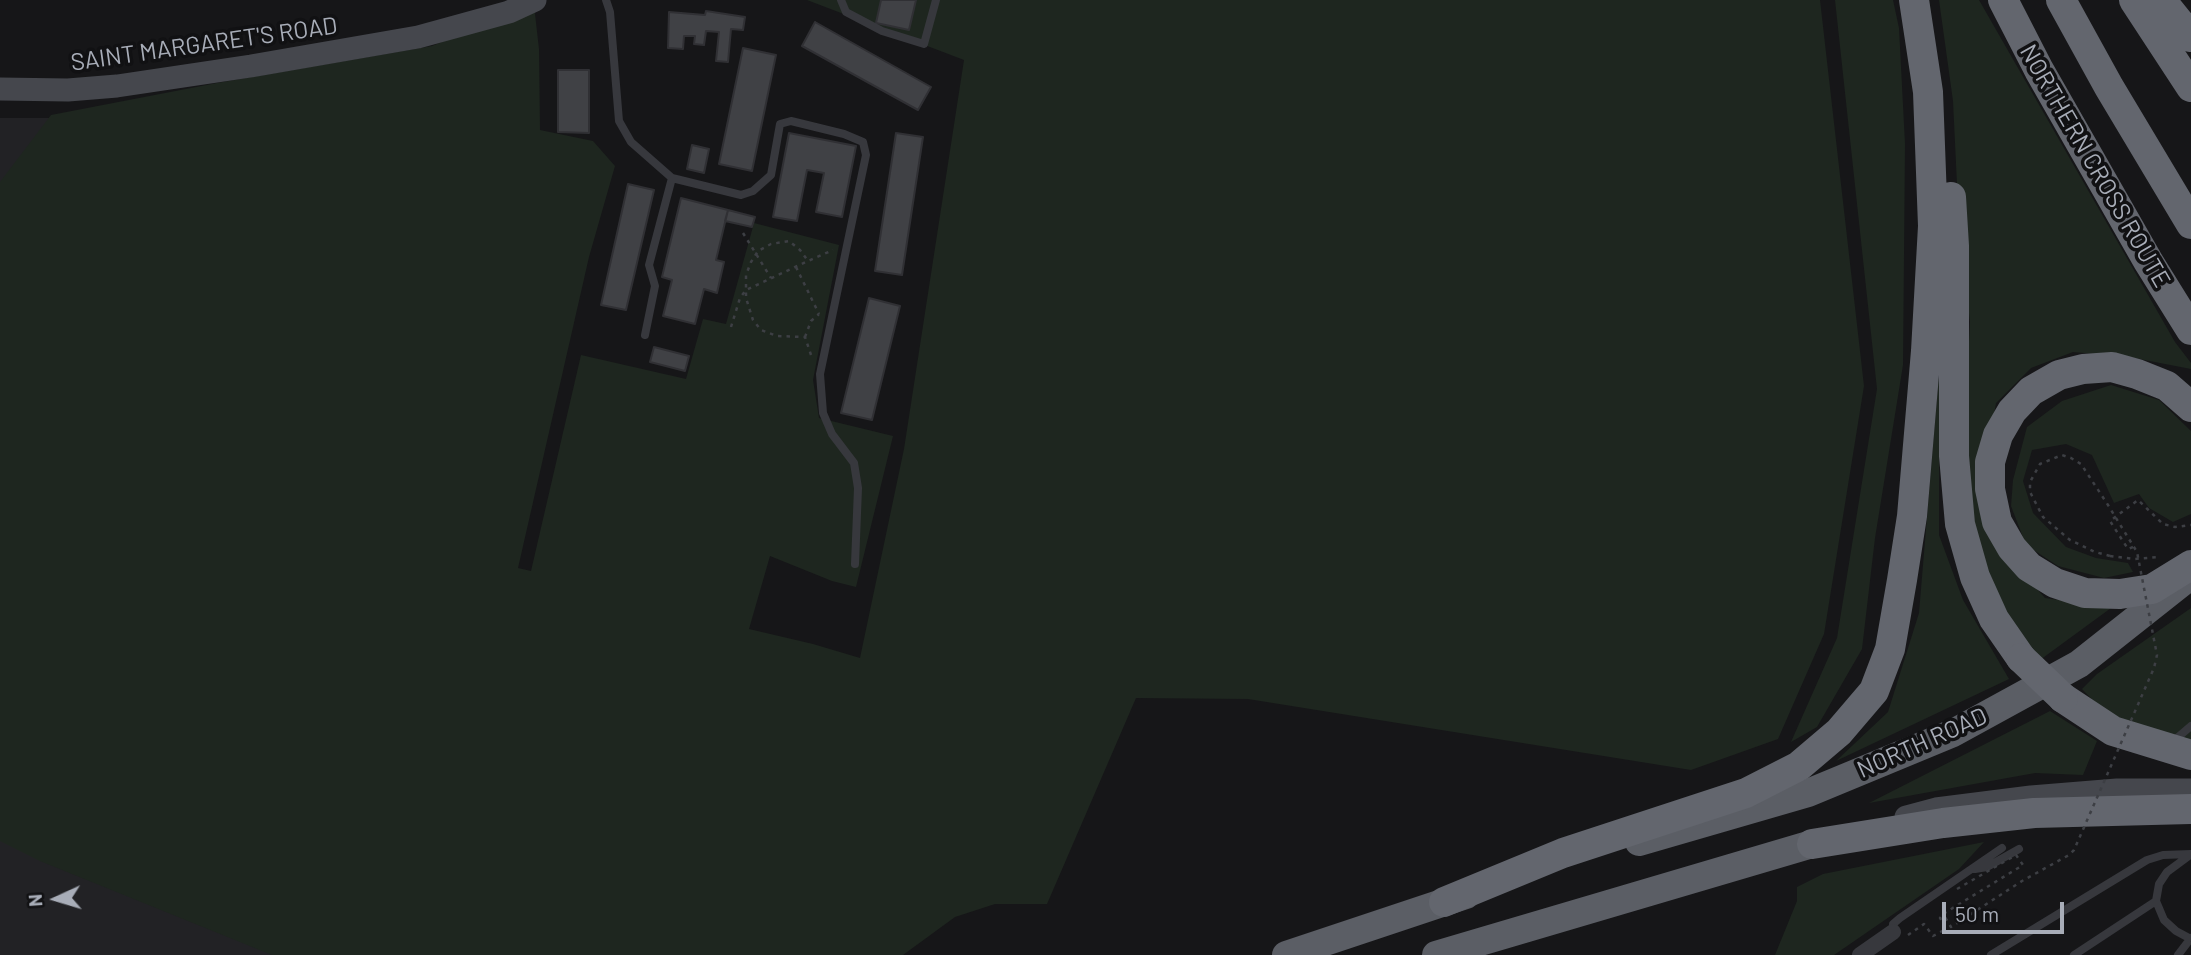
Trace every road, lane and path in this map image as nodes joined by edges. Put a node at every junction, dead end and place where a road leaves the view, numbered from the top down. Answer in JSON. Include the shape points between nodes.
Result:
{"nodes":[{"id":1,"x":535,"y":0,"type":"edge"},
{"id":2,"x":606,"y":0,"type":"edge"},
{"id":3,"x":841,"y":0,"type":"edge"},
{"id":4,"x":936,"y":0,"type":"edge"},
{"id":5,"x":1914,"y":0,"type":"edge"},
{"id":6,"x":1929,"y":0,"type":"edge"},
{"id":7,"x":2003,"y":0,"type":"edge"},
{"id":8,"x":2061,"y":0,"type":"edge"},
{"id":9,"x":2134,"y":0,"type":"edge"},
{"id":10,"x":2161,"y":0,"type":"edge"},
{"id":11,"x":2191,"y":37,"type":"edge"},
{"id":12,"x":2191,"y":87,"type":"edge"},
{"id":13,"x":0,"y":89,"type":"edge"},
{"id":14,"x":672,"y":178,"type":"junction"},
{"id":15,"x":2191,"y":224,"type":"edge"},
{"id":16,"x":743,"y":233,"type":"dead end"},
{"id":17,"x":846,"y":250,"type":"junction"},
{"id":18,"x":756,"y":254,"type":"junction"},
{"id":19,"x":808,"y":261,"type":"junction"},
{"id":20,"x":796,"y":267,"type":"junction"},
{"id":21,"x":771,"y":278,"type":"junction"},
{"id":22,"x":746,"y":290,"type":"junction"},
{"id":23,"x":819,"y":314,"type":"junction"},
{"id":24,"x":731,"y":327,"type":"dead end"},
{"id":25,"x":2191,"y":330,"type":"edge"},
{"id":26,"x":829,"y":334,"type":"junction"},
{"id":27,"x":645,"y":335,"type":"dead end"},
{"id":28,"x":805,"y":337,"type":"junction"},
{"id":29,"x":823,"y":361,"type":"junction"},
{"id":30,"x":2191,"y":407,"type":"edge"},
{"id":31,"x":2191,"y":525,"type":"edge"},
{"id":32,"x":2133,"y":547,"type":"dead end"},
{"id":33,"x":2110,"y":556,"type":"dead end"},
{"id":34,"x":2162,"y":557,"type":"dead end"},
{"id":35,"x":855,"y":564,"type":"dead end"},
{"id":36,"x":2191,"y":565,"type":"edge"},
{"id":37,"x":2191,"y":575,"type":"edge"},
{"id":38,"x":2191,"y":726,"type":"edge"},
{"id":39,"x":2184,"y":746,"type":"edge"},
{"id":40,"x":2188,"y":804,"type":"edge"},
{"id":41,"x":1812,"y":844,"type":"joint"},
{"id":42,"x":2002,"y":848,"type":"dead end"},
{"id":43,"x":2019,"y":849,"type":"dead end"},
{"id":44,"x":2191,"y":854,"type":"edge"},
{"id":45,"x":1970,"y":870,"type":"junction"},
{"id":46,"x":2156,"y":901,"type":"junction"},
{"id":47,"x":1444,"y":902,"type":"junction"},
{"id":48,"x":1944,"y":914,"type":"dead end"},
{"id":49,"x":1897,"y":935,"type":"junction"},
{"id":50,"x":2190,"y":938,"type":"edge"},
{"id":51,"x":1286,"y":955,"type":"edge"},
{"id":52,"x":1436,"y":955,"type":"edge"},
{"id":53,"x":1860,"y":955,"type":"edge"},
{"id":54,"x":1992,"y":955,"type":"edge"},
{"id":55,"x":2074,"y":955,"type":"edge"},
{"id":56,"x":2178,"y":955,"type":"edge"}],
"edges":[{"from":1,"to":13,"type":"main road","name":"SAINT MARGARET'S ROAD","via":[[429,34],[251,66],[117,86]]},
{"from":2,"to":14,"type":"lane","via":[[619,121],[631,142]]},
{"from":3,"to":4,"type":"lane","via":[[846,12],[882,31],[924,44]]},
{"from":5,"to":47,"type":"highway","via":[[1928,92],[1933,226],[1926,351],[1912,516],[1890,649],[1874,691],[1839,732],[1799,766],[1757,788],[1563,853]]},
{"from":6,"to":39,"type":"highway","bridge":true,"via":[[1945,106],[1954,246],[1954,456],[1960,524],[1979,587],[2021,658],[2063,698],[2113,731]]},
{"from":7,"to":25,"type":"highway","name":"NORTHERN CROSS ROUTE"},
{"from":8,"to":15,"type":"highway"},
{"from":9,"to":12,"type":"highway"},
{"from":10,"to":11,"type":"highway"},
{"from":14,"to":17,"type":"lane","via":[[741,195],[753,191],[771,174],[780,124],[791,121],[844,134],[863,142],[866,155]]},
{"from":14,"to":27,"type":"lane","via":[[649,265],[655,286]]},
{"from":16,"to":18,"type":"path"},
{"from":17,"to":19,"type":"path","via":[[835,249]]},
{"from":17,"to":26,"type":"lane"},
{"from":18,"to":19,"type":"path","via":[[771,244],[789,241]]},
{"from":18,"to":21,"type":"path"},
{"from":18,"to":22,"type":"path","via":[[746,275]]},
{"from":19,"to":20,"type":"path"},
{"from":20,"to":21,"type":"path"},
{"from":20,"to":23,"type":"path"},
{"from":21,"to":22,"type":"path"},
{"from":22,"to":24,"type":"path"},
{"from":22,"to":28,"type":"path","via":[[753,320],[761,330]]},
{"from":23,"to":26,"type":"path"},
{"from":23,"to":28,"type":"path"},
{"from":26,"to":29,"type":"lane"},
{"from":28,"to":29,"type":"path","via":[[812,357]]},
{"from":29,"to":35,"type":"lane","via":[[822,413],[854,463],[858,488]]},
{"from":30,"to":36,"type":"highway","via":[[2166,386],[2112,367],[2060,375],[2031,391],[2012,411],[1990,462],[1997,522],[2029,567],[2055,583],[2085,593],[2120,594],[2152,589]]},
{"from":31,"to":32,"type":"path","via":[[2163,524],[2138,500],[2110,522],[2128,550]]},
{"from":33,"to":34,"type":"path"},
{"from":37,"to":47,"type":"highway","name":"NORTH ROAD","via":[[2079,664],[1953,733],[1808,793]]},
{"from":38,"to":39,"type":"lane"},
{"from":40,"to":41,"type":"highway","via":[[2034,813]]},
{"from":41,"to":52,"type":"highway"},
{"from":42,"to":45,"type":"lane"},
{"from":43,"to":45,"type":"lane","via":[[1987,867]]},
{"from":44,"to":46,"type":"lane","via":[[2167,872]]},
{"from":44,"to":54,"type":"lane","via":[[2147,860]]},
{"from":45,"to":49,"type":"lane","via":[[1893,924]]},
{"from":46,"to":50,"type":"lane","via":[[2164,920]]},
{"from":46,"to":55,"type":"lane"},
{"from":47,"to":51,"type":"highway","name":"NORTH ROAD"},
{"from":48,"to":49,"type":"path","via":[[1940,918],[1946,929],[1933,936],[1924,924]]},
{"from":49,"to":53,"type":"street"},
{"from":50,"to":56,"type":"lane"}]}
